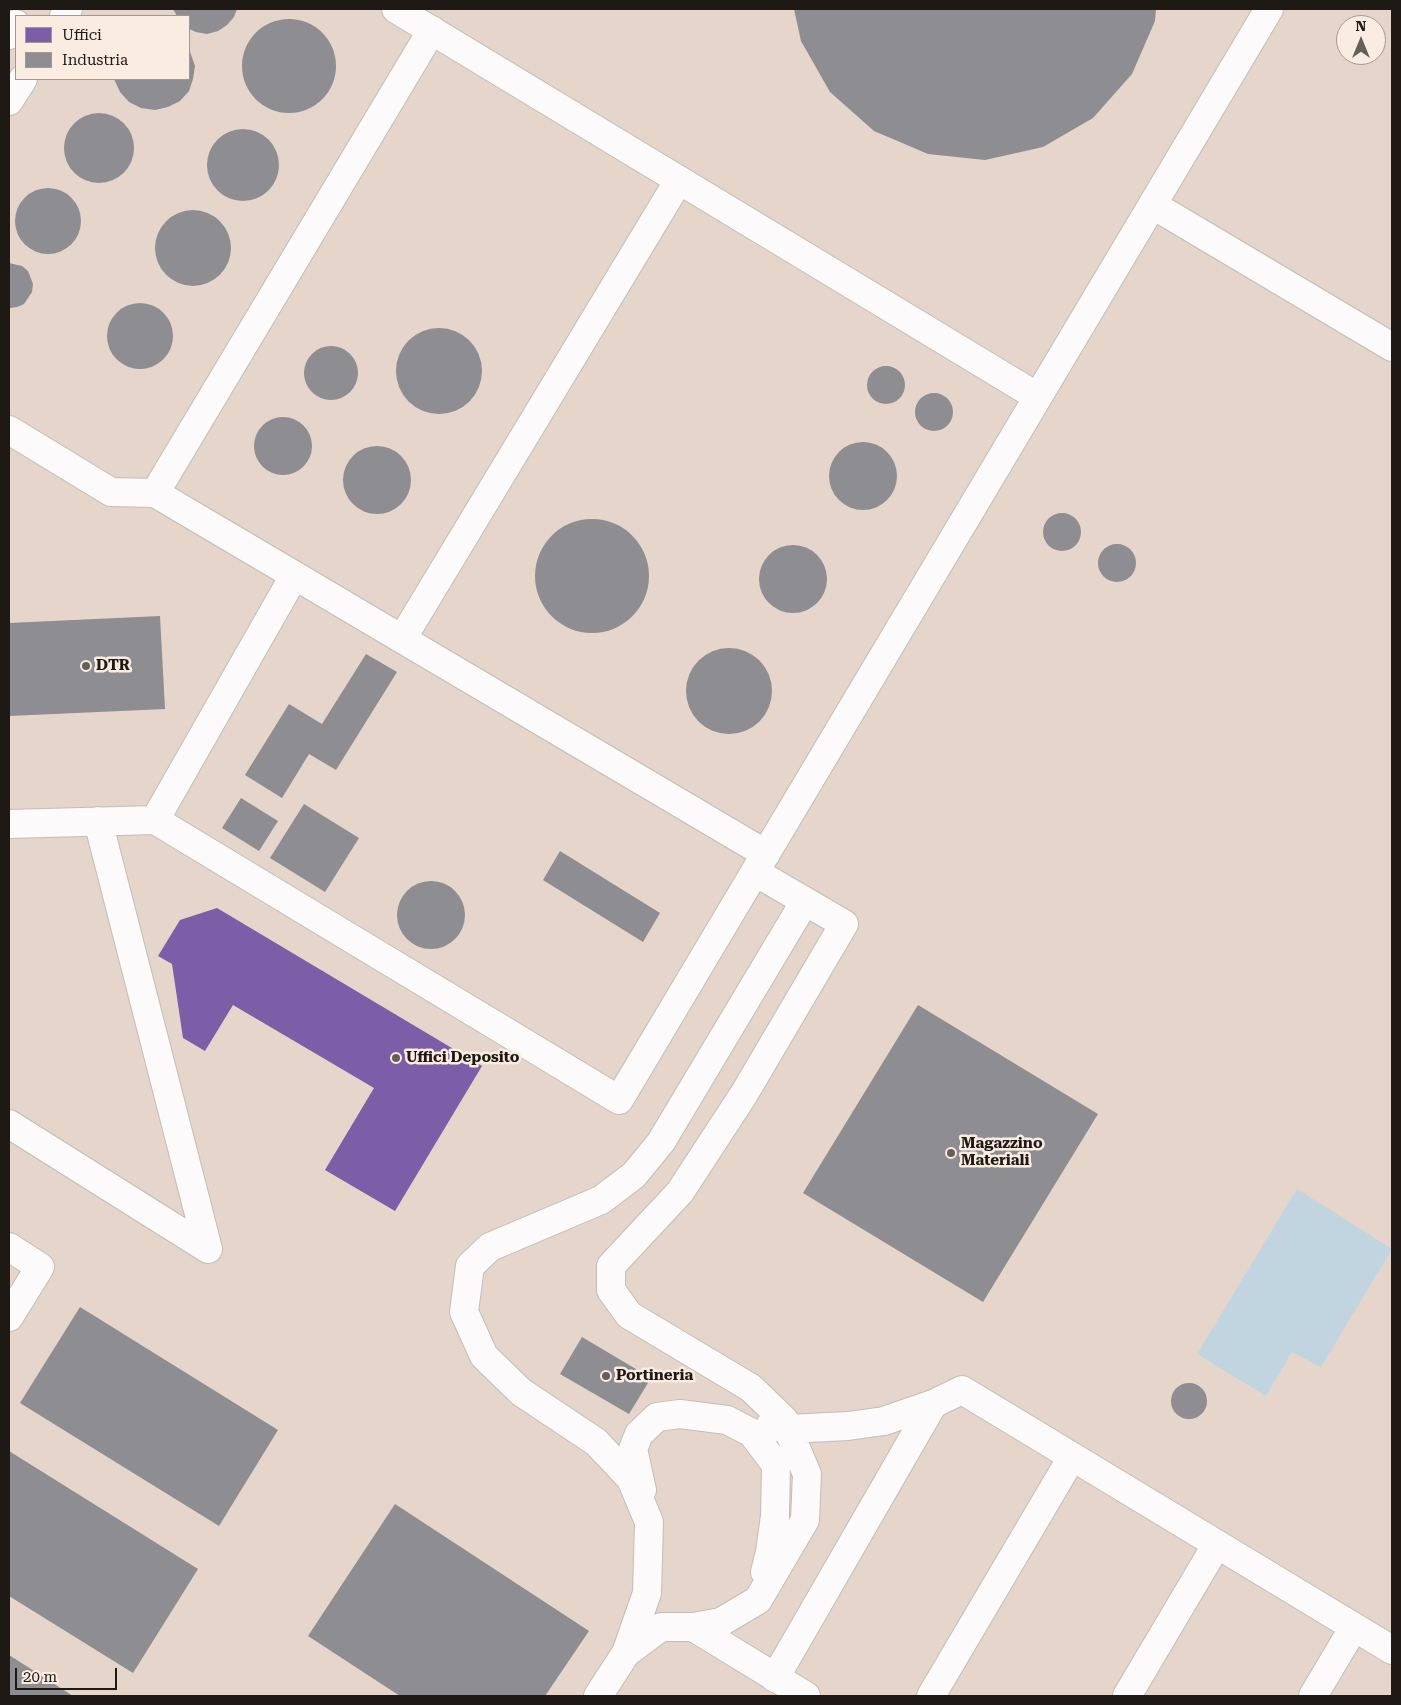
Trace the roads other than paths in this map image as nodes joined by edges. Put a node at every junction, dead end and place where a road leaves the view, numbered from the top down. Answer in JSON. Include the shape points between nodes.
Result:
{"nodes":[{"id":1,"x":396,"y":9,"type":"edge"},
{"id":2,"x":1269,"y":9,"type":"edge"},
{"id":3,"x":432,"y":30,"type":"junction"},
{"id":4,"x":22,"y":80,"type":"edge"},
{"id":5,"x":9,"y":101,"type":"edge"},
{"id":6,"x":679,"y":180,"type":"junction"},
{"id":7,"x":1152,"y":205,"type":"junction"},
{"id":8,"x":1392,"y":347,"type":"edge"},
{"id":9,"x":1038,"y":397,"type":"junction"},
{"id":10,"x":9,"y":430,"type":"edge"},
{"id":11,"x":155,"y":493,"type":"junction"},
{"id":12,"x":294,"y":576,"type":"junction"},
{"id":13,"x":402,"y":639,"type":"junction"},
{"id":14,"x":154,"y":820,"type":"junction"},
{"id":15,"x":98,"y":821,"type":"junction"},
{"id":16,"x":9,"y":824,"type":"edge"},
{"id":17,"x":760,"y":863,"type":"junction"},
{"id":18,"x":804,"y":901,"type":"junction"},
{"id":19,"x":9,"y":1124,"type":"edge"},
{"id":20,"x":9,"y":1247,"type":"edge"},
{"id":21,"x":9,"y":1317,"type":"edge"},
{"id":22,"x":933,"y":1404,"type":"junction"},
{"id":23,"x":726,"y":1420,"type":"junction"},
{"id":24,"x":788,"y":1429,"type":"junction"},
{"id":25,"x":1072,"y":1457,"type":"junction"},
{"id":26,"x":649,"y":1522,"type":"junction"},
{"id":27,"x":1216,"y":1544,"type":"junction"},
{"id":28,"x":758,"y":1600,"type":"junction"},
{"id":29,"x":693,"y":1626,"type":"junction"},
{"id":30,"x":1354,"y":1627,"type":"junction"},
{"id":31,"x":1392,"y":1650,"type":"edge"},
{"id":32,"x":626,"y":1653,"type":"junction"},
{"id":33,"x":775,"y":1678,"type":"junction"},
{"id":34,"x":598,"y":1696,"type":"edge"},
{"id":35,"x":806,"y":1696,"type":"edge"},
{"id":36,"x":931,"y":1696,"type":"edge"},
{"id":37,"x":1127,"y":1696,"type":"edge"},
{"id":38,"x":1313,"y":1696,"type":"edge"}],
"edges":[{"from":1,"to":3,"type":"street"},
{"from":2,"to":7,"type":"street"},
{"from":3,"to":6,"type":"street"},
{"from":3,"to":11,"type":"street"},
{"from":4,"to":5,"type":"street"},
{"from":6,"to":9,"type":"street"},
{"from":6,"to":13,"type":"street"},
{"from":7,"to":8,"type":"street"},
{"from":7,"to":9,"type":"street"},
{"from":9,"to":17,"type":"street"},
{"from":10,"to":11,"type":"street","via":[[111,492]]},
{"from":11,"to":12,"type":"street"},
{"from":12,"to":13,"type":"street"},
{"from":12,"to":14,"type":"street"},
{"from":13,"to":17,"type":"street"},
{"from":14,"to":15,"type":"street"},
{"from":14,"to":17,"type":"street","via":[[619,1100]]},
{"from":15,"to":16,"type":"street"},
{"from":15,"to":19,"type":"street","via":[[208,1250]]},
{"from":17,"to":18,"type":"street"},
{"from":18,"to":24,"type":"street","via":[[844,924],[744,1094],[680,1192],[611,1266],[611,1290],[629,1315],[751,1388],[784,1420]]},
{"from":18,"to":26,"type":"street","via":[[661,1142],[634,1175],[601,1200],[490,1247],[470,1266],[464,1312],[484,1356],[520,1392],[596,1442],[630,1478]]},
{"from":20,"to":21,"type":"street","via":[[40,1267]]},
{"from":22,"to":24,"type":"street","via":[[884,1421]]},
{"from":22,"to":25,"type":"street","via":[[962,1390]]},
{"from":22,"to":33,"type":"street"},
{"from":23,"to":24,"type":"street"},
{"from":23,"to":26,"type":"street","via":[[680,1414],[657,1417],[639,1434],[633,1449]]},
{"from":23,"to":28,"type":"street","via":[[752,1433],[776,1465],[772,1543]]},
{"from":24,"to":28,"type":"street","via":[[807,1474],[804,1520]]},
{"from":25,"to":27,"type":"street"},
{"from":25,"to":36,"type":"street"},
{"from":26,"to":32,"type":"street","via":[[646,1592]]},
{"from":27,"to":30,"type":"street"},
{"from":27,"to":37,"type":"street"},
{"from":28,"to":29,"type":"street","via":[[721,1622]]},
{"from":29,"to":32,"type":"street","via":[[661,1626]]},
{"from":29,"to":33,"type":"street"},
{"from":30,"to":31,"type":"street"},
{"from":30,"to":38,"type":"street"},
{"from":32,"to":34,"type":"street"},
{"from":33,"to":35,"type":"street"}]}
